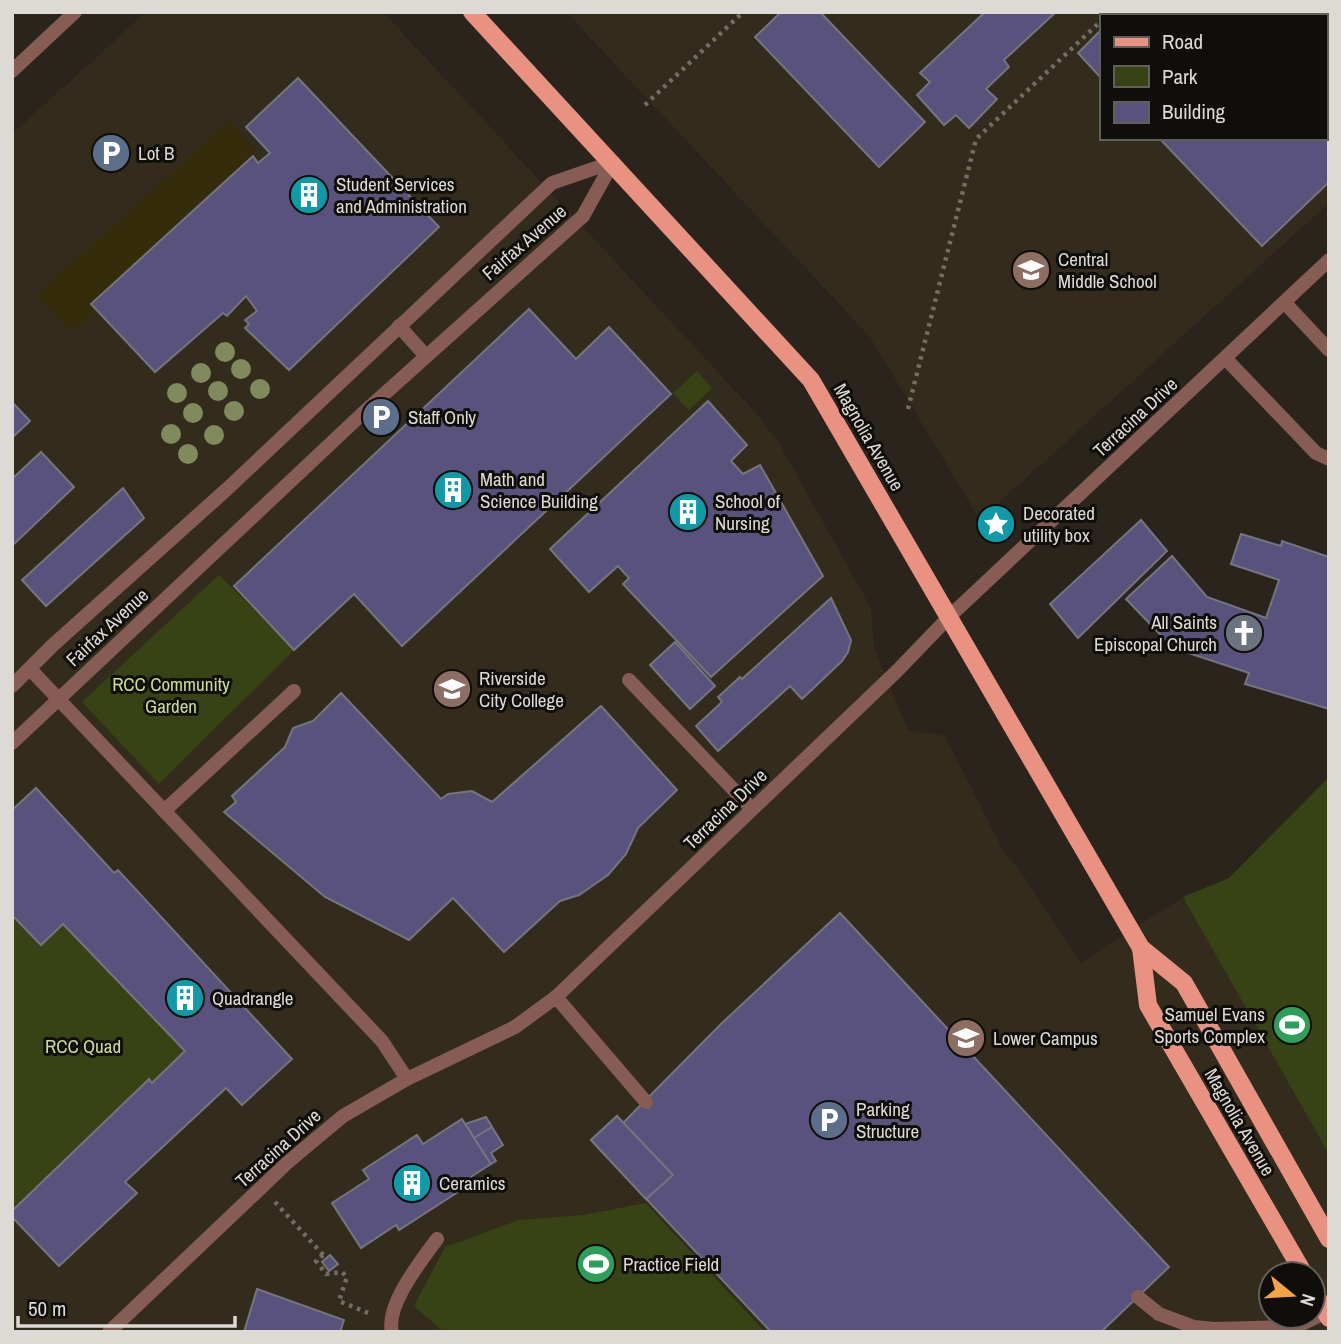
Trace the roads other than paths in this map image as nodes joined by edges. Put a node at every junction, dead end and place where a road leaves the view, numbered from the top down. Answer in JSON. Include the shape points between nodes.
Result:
{"nodes":[{"id":1,"x":75,"y":12,"type":"edge"},
{"id":2,"x":472,"y":12,"type":"edge"},
{"id":3,"x":12,"y":71,"type":"edge"},
{"id":4,"x":612,"y":162,"type":"junction"},
{"id":5,"x":1329,"y":260,"type":"edge"},
{"id":6,"x":1285,"y":303,"type":"junction"},
{"id":7,"x":400,"y":326,"type":"junction"},
{"id":8,"x":1329,"y":350,"type":"edge"},
{"id":9,"x":426,"y":356,"type":"junction"},
{"id":10,"x":1226,"y":359,"type":"junction"},
{"id":11,"x":1329,"y":459,"type":"edge"},
{"id":12,"x":950,"y":616,"type":"junction"},
{"id":13,"x":30,"y":669,"type":"junction"},
{"id":14,"x":629,"y":680,"type":"dead end"},
{"id":15,"x":12,"y":686,"type":"edge"},
{"id":16,"x":294,"y":691,"type":"dead end"},
{"id":17,"x":58,"y":699,"type":"junction"},
{"id":18,"x":12,"y":743,"type":"edge"},
{"id":19,"x":752,"y":809,"type":"junction"},
{"id":20,"x":164,"y":811,"type":"junction"},
{"id":21,"x":1141,"y":948,"type":"junction"},
{"id":22,"x":556,"y":997,"type":"junction"},
{"id":23,"x":407,"y":1079,"type":"junction"},
{"id":24,"x":646,"y":1102,"type":"dead end"},
{"id":25,"x":437,"y":1239,"type":"dead end"},
{"id":26,"x":1329,"y":1239,"type":"edge"},
{"id":27,"x":1296,"y":1260,"type":"edge"},
{"id":28,"x":1138,"y":1297,"type":"dead end"},
{"id":29,"x":1257,"y":1328,"type":"edge"},
{"id":30,"x":109,"y":1332,"type":"edge"},
{"id":31,"x":392,"y":1332,"type":"edge"}],
"edges":[{"from":1,"to":3,"type":"street"},
{"from":2,"to":4,"type":"main road","name":"Magnolia Avenue"},
{"from":4,"to":7,"type":"street","name":"Fairfax Avenue","via":[[552,183]]},
{"from":4,"to":9,"type":"street","name":"Fairfax Avenue","via":[[583,216]]},
{"from":4,"to":12,"type":"main road","name":"Magnolia Avenue","via":[[811,380]]},
{"from":5,"to":6,"type":"street","name":"Terracina Drive"},
{"from":6,"to":8,"type":"street"},
{"from":6,"to":10,"type":"street","name":"Terracina Drive"},
{"from":7,"to":9,"type":"street"},
{"from":7,"to":13,"type":"street","name":"Fairfax Avenue"},
{"from":9,"to":17,"type":"street","name":"Fairfax Avenue"},
{"from":10,"to":11,"type":"street","via":[[1316,453]]},
{"from":10,"to":12,"type":"street","name":"Terracina Drive"},
{"from":12,"to":19,"type":"street","name":"Terracina Drive"},
{"from":12,"to":21,"type":"main road","name":"Magnolia Avenue"},
{"from":13,"to":15,"type":"street","name":"Fairfax Avenue"},
{"from":13,"to":17,"type":"street"},
{"from":14,"to":19,"type":"street"},
{"from":16,"to":20,"type":"street"},
{"from":17,"to":18,"type":"street","name":"Fairfax Avenue"},
{"from":17,"to":20,"type":"street"},
{"from":19,"to":22,"type":"street","name":"Terracina Drive"},
{"from":20,"to":23,"type":"street","via":[[382,1041]]},
{"from":21,"to":26,"type":"main road","name":"Magnolia Avenue","via":[[1184,984]]},
{"from":21,"to":27,"type":"main road","name":"Magnolia Avenue","via":[[1148,1005]]},
{"from":22,"to":23,"type":"street","name":"Terracina Drive","via":[[515,1027]]},
{"from":22,"to":24,"type":"street"},
{"from":23,"to":30,"type":"street","name":"Terracina Drive","via":[[343,1116],[306,1147]]},
{"from":25,"to":31,"type":"street","via":[[406,1282],[390,1324]]},
{"from":28,"to":29,"type":"street","via":[[1159,1314],[1194,1327]]}]}
